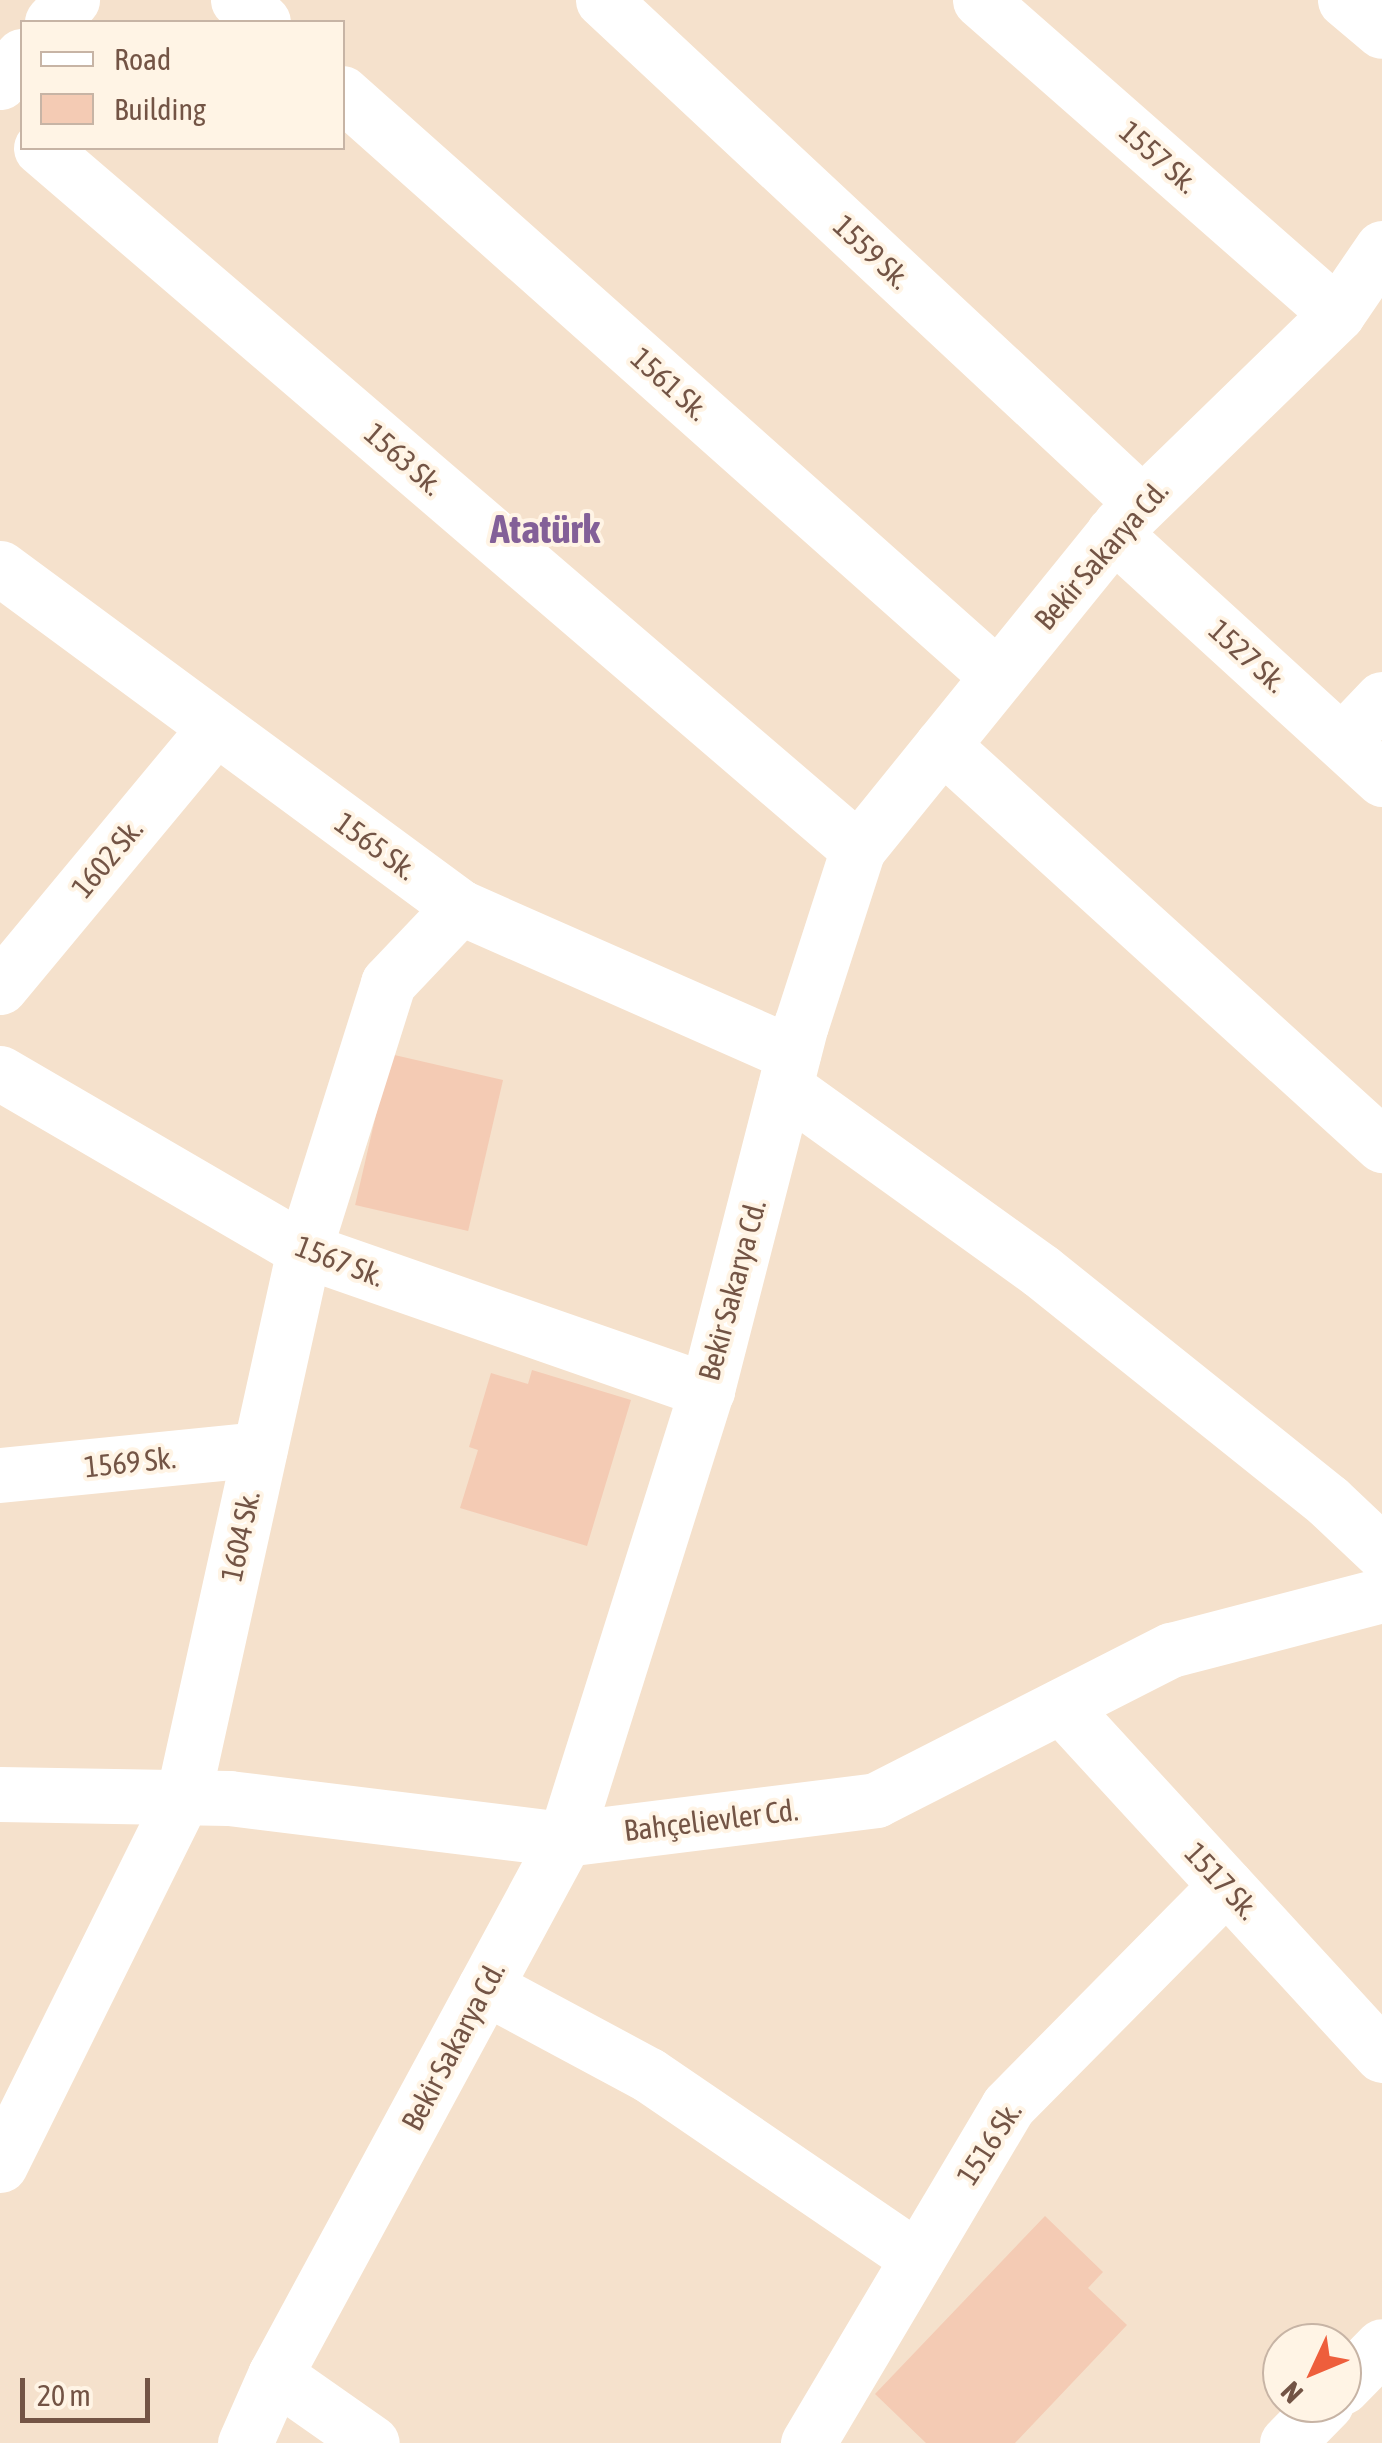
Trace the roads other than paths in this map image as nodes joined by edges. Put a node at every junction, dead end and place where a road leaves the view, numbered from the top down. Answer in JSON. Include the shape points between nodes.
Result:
{"nodes":[{"id":1,"x":72,"y":0,"type":"edge"},
{"id":2,"x":238,"y":0,"type":"edge"},
{"id":3,"x":603,"y":0,"type":"edge"},
{"id":4,"x":980,"y":0,"type":"edge"},
{"id":5,"x":1345,"y":0,"type":"edge"},
{"id":6,"x":54,"y":20,"type":"edge"},
{"id":7,"x":261,"y":20,"type":"edge"},
{"id":8,"x":1382,"y":31,"type":"edge"},
{"id":9,"x":20,"y":58,"type":"edge"},
{"id":10,"x":0,"y":82,"type":"edge"},
{"id":11,"x":345,"y":96,"type":"edge"},
{"id":12,"x":0,"y":112,"type":"edge"},
{"id":13,"x":20,"y":130,"type":"edge"},
{"id":14,"x":43,"y":150,"type":"edge"},
{"id":15,"x":1382,"y":248,"type":"edge"},
{"id":16,"x":1338,"y":314,"type":"junction"},
{"id":17,"x":1127,"y":518,"type":"junction"},
{"id":18,"x":0,"y":568,"type":"edge"},
{"id":19,"x":998,"y":676,"type":"junction"},
{"id":20,"x":1382,"y":699,"type":"edge"},
{"id":21,"x":214,"y":728,"type":"junction"},
{"id":22,"x":1342,"y":741,"type":"junction"},
{"id":23,"x":942,"y":744,"type":"junction"},
{"id":24,"x":1382,"y":779,"type":"edge"},
{"id":25,"x":858,"y":849,"type":"junction"},
{"id":26,"x":460,"y":907,"type":"junction"},
{"id":27,"x":0,"y":986,"type":"edge"},
{"id":28,"x":789,"y":1070,"type":"junction"},
{"id":29,"x":0,"y":1073,"type":"edge"},
{"id":30,"x":1382,"y":1146,"type":"edge"},
{"id":31,"x":304,"y":1250,"type":"junction"},
{"id":32,"x":706,"y":1390,"type":"junction"},
{"id":33,"x":260,"y":1449,"type":"junction"},
{"id":34,"x":0,"y":1475,"type":"edge"},
{"id":35,"x":1382,"y":1552,"type":"edge"},
{"id":36,"x":1382,"y":1596,"type":"edge"},
{"id":37,"x":1062,"y":1706,"type":"junction"},
{"id":38,"x":0,"y":1794,"type":"edge"},
{"id":39,"x":183,"y":1797,"type":"junction"},
{"id":40,"x":565,"y":1839,"type":"junction"},
{"id":41,"x":1226,"y":1886,"type":"junction"},
{"id":42,"x":485,"y":1987,"type":"junction"},
{"id":43,"x":1382,"y":2055,"type":"edge"},
{"id":44,"x":0,"y":2164,"type":"edge"},
{"id":45,"x":917,"y":2258,"type":"junction"},
{"id":46,"x":1382,"y":2346,"type":"edge"},
{"id":47,"x":1362,"y":2366,"type":"edge"},
{"id":48,"x":275,"y":2375,"type":"junction"},
{"id":49,"x":1306,"y":2423,"type":"edge"},
{"id":50,"x":246,"y":2443,"type":"edge"},
{"id":51,"x":372,"y":2443,"type":"edge"},
{"id":52,"x":808,"y":2443,"type":"edge"},
{"id":53,"x":1287,"y":2443,"type":"edge"}],
"edges":[{"from":1,"to":6,"type":"street"},
{"from":2,"to":7,"type":"street"},
{"from":3,"to":17,"type":"street","name":"1559 Sk."},
{"from":4,"to":16,"type":"street","name":"1557 Sk."},
{"from":5,"to":8,"type":"street"},
{"from":9,"to":10,"type":"street"},
{"from":11,"to":19,"type":"street","name":"1561 Sk."},
{"from":12,"to":13,"type":"street"},
{"from":14,"to":25,"type":"street","name":"1563 Sk."},
{"from":15,"to":16,"type":"street","name":"Bekir Sakarya Cd."},
{"from":16,"to":17,"type":"street","name":"Bekir Sakarya Cd."},
{"from":17,"to":19,"type":"street","name":"Bekir Sakarya Cd."},
{"from":17,"to":22,"type":"street","name":"1527 Sk."},
{"from":18,"to":21,"type":"street","name":"1565 Sk."},
{"from":19,"to":23,"type":"street","name":"Bekir Sakarya Cd."},
{"from":20,"to":22,"type":"street"},
{"from":21,"to":26,"type":"street","name":"1565 Sk."},
{"from":21,"to":27,"type":"street","name":"1602 Sk."},
{"from":22,"to":24,"type":"street","name":"1527 Sk."},
{"from":23,"to":25,"type":"street","name":"Bekir Sakarya Cd."},
{"from":23,"to":30,"type":"street"},
{"from":25,"to":28,"type":"street","name":"Bekir Sakarya Cd."},
{"from":26,"to":28,"type":"street","name":"1565 Sk."},
{"from":26,"to":31,"type":"street","name":"1604 Sk.","via":[[388,984]]},
{"from":28,"to":32,"type":"street","name":"Bekir Sakarya Cd."},
{"from":28,"to":35,"type":"street","name":"1565 Sk.","via":[[1328,1501]]},
{"from":29,"to":31,"type":"street","name":"1567 Sk."},
{"from":31,"to":32,"type":"street","name":"1567 Sk."},
{"from":31,"to":33,"type":"street","name":"1604 Sk."},
{"from":32,"to":40,"type":"street","name":"Bekir Sakarya Cd."},
{"from":33,"to":34,"type":"street","name":"1569 Sk."},
{"from":33,"to":39,"type":"street","name":"1604 Sk."},
{"from":36,"to":37,"type":"street","name":"Bahçelievler Cd.","via":[[1171,1650]]},
{"from":37,"to":40,"type":"street","name":"Bahçelievler Cd.","via":[[876,1800]]},
{"from":37,"to":41,"type":"street","name":"1517 Sk."},
{"from":38,"to":39,"type":"street","name":"Bahçelievler Cd."},
{"from":39,"to":40,"type":"street","name":"Bahçelievler Cd."},
{"from":39,"to":44,"type":"street","name":"1604 Sk."},
{"from":40,"to":42,"type":"street","name":"Bekir Sakarya Cd."},
{"from":41,"to":43,"type":"street","name":"1517 Sk."},
{"from":41,"to":45,"type":"street","name":"1516 Sk.","via":[[1008,2106]]},
{"from":42,"to":45,"type":"street","via":[[649,2075]]},
{"from":42,"to":48,"type":"street","name":"Bekir Sakarya Cd."},
{"from":45,"to":52,"type":"street","name":"1516 Sk."},
{"from":46,"to":47,"type":"street"},
{"from":48,"to":50,"type":"street","name":"Bekir Sakarya Cd."},
{"from":48,"to":51,"type":"street"},
{"from":49,"to":53,"type":"street"}]}
